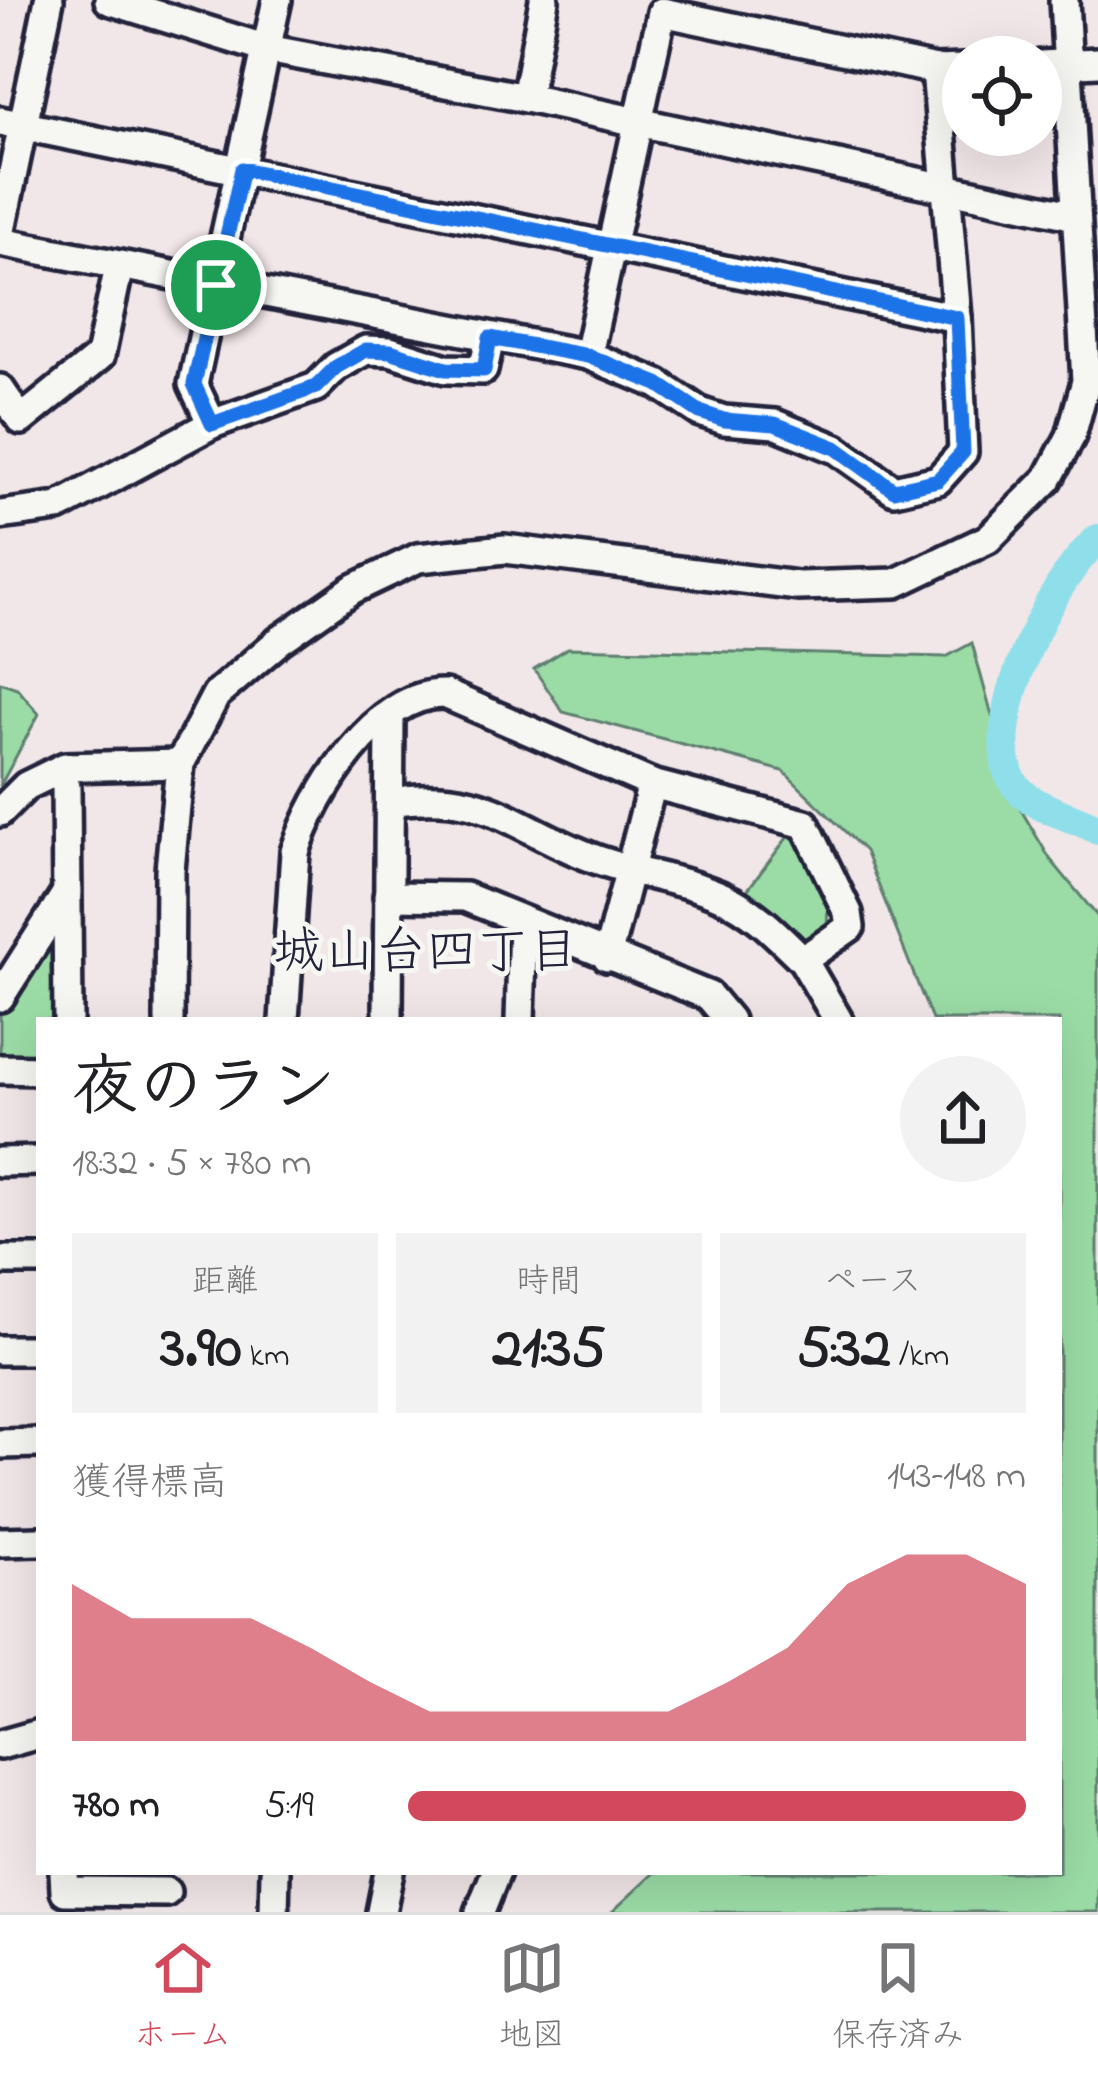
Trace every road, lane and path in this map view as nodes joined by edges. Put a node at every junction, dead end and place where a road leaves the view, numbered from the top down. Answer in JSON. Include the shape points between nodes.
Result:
{"nodes":[{"id":1,"x":49,"y":0,"type":"edge"},
{"id":2,"x":109,"y":0,"type":"edge"},
{"id":3,"x":277,"y":0,"type":"edge"},
{"id":4,"x":544,"y":0,"type":"edge"},
{"id":5,"x":1064,"y":0,"type":"edge"},
{"id":6,"x":659,"y":6,"type":"edge"},
{"id":7,"x":153,"y":7,"type":"edge"},
{"id":8,"x":1059,"y":36,"type":"edge"},
{"id":9,"x":267,"y":49,"type":"junction"},
{"id":10,"x":1098,"y":62,"type":"edge"},
{"id":11,"x":1062,"y":65,"type":"edge"},
{"id":12,"x":942,"y":68,"type":"edge"},
{"id":13,"x":526,"y":98,"type":"junction"},
{"id":14,"x":1062,"y":115,"type":"edge"},
{"id":15,"x":639,"y":122,"type":"junction"},
{"id":16,"x":11,"y":124,"type":"edge"},
{"id":17,"x":947,"y":156,"type":"edge"},
{"id":18,"x":242,"y":169,"type":"junction"},
{"id":19,"x":946,"y":186,"type":"junction"},
{"id":20,"x":1076,"y":216,"type":"junction"},
{"id":21,"x":0,"y":239,"type":"edge"},
{"id":22,"x":613,"y":245,"type":"junction"},
{"id":23,"x":118,"y":267,"type":"junction"},
{"id":24,"x":216,"y":285,"type":"junction"},
{"id":25,"x":957,"y":318,"type":"junction"},
{"id":26,"x":490,"y":338,"type":"junction"},
{"id":27,"x":588,"y":356,"type":"junction"},
{"id":28,"x":0,"y":388,"type":"edge"},
{"id":29,"x":212,"y":424,"type":"junction"},
{"id":30,"x":0,"y":515,"type":"edge"},
{"id":31,"x":390,"y":714,"type":"junction"},
{"id":32,"x":180,"y":764,"type":"junction"},
{"id":33,"x":652,"y":784,"type":"junction"},
{"id":34,"x":66,"y":787,"type":"dead end"},
{"id":35,"x":391,"y":802,"type":"junction"},
{"id":36,"x":0,"y":812,"type":"edge"},
{"id":37,"x":630,"y":869,"type":"junction"},
{"id":38,"x":66,"y":894,"type":"junction"},
{"id":39,"x":388,"y":896,"type":"junction"},
{"id":40,"x":523,"y":922,"type":"junction"},
{"id":41,"x":607,"y":957,"type":"junction"},
{"id":42,"x":803,"y":960,"type":"junction"},
{"id":43,"x":0,"y":998,"type":"edge"},
{"id":44,"x":68,"y":1017,"type":"edge"},
{"id":45,"x":169,"y":1017,"type":"edge"},
{"id":46,"x":284,"y":1017,"type":"edge"},
{"id":47,"x":388,"y":1017,"type":"edge"},
{"id":48,"x":520,"y":1017,"type":"edge"},
{"id":49,"x":726,"y":1017,"type":"edge"},
{"id":50,"x":836,"y":1017,"type":"edge"},
{"id":51,"x":0,"y":1070,"type":"edge"},
{"id":52,"x":36,"y":1070,"type":"edge"},
{"id":53,"x":36,"y":1161,"type":"edge"},
{"id":54,"x":0,"y":1162,"type":"edge"},
{"id":55,"x":0,"y":1260,"type":"edge"},
{"id":56,"x":36,"y":1260,"type":"edge"},
{"id":57,"x":0,"y":1350,"type":"edge"},
{"id":58,"x":36,"y":1350,"type":"edge"},
{"id":59,"x":36,"y":1443,"type":"edge"},
{"id":60,"x":0,"y":1444,"type":"edge"},
{"id":61,"x":36,"y":1541,"type":"edge"},
{"id":62,"x":0,"y":1542,"type":"edge"},
{"id":63,"x":36,"y":1736,"type":"edge"},
{"id":64,"x":0,"y":1745,"type":"edge"},
{"id":65,"x":64,"y":1875,"type":"edge"},
{"id":66,"x":275,"y":1875,"type":"edge"},
{"id":67,"x":388,"y":1875,"type":"edge"},
{"id":68,"x":495,"y":1875,"type":"edge"},
{"id":69,"x":166,"y":1892,"type":"edge"},
{"id":70,"x":274,"y":1912,"type":"edge"},
{"id":71,"x":381,"y":1912,"type":"edge"},
{"id":72,"x":480,"y":1912,"type":"edge"}],
"edges":[{"from":1,"to":16,"type":"street"},
{"from":2,"to":7,"type":"street"},
{"from":3,"to":9,"type":"street"},
{"from":4,"to":13,"type":"street"},
{"from":5,"to":8,"type":"street"},
{"from":6,"to":12,"type":"street"},
{"from":6,"to":15,"type":"street"},
{"from":7,"to":9,"type":"street"},
{"from":9,"to":13,"type":"street"},
{"from":9,"to":18,"type":"street"},
{"from":10,"to":11,"type":"street"},
{"from":13,"to":15,"type":"street"},
{"from":14,"to":20,"type":"street"},
{"from":15,"to":19,"type":"street"},
{"from":15,"to":22,"type":"street"},
{"from":16,"to":18,"type":"street"},
{"from":16,"to":21,"type":"street"},
{"from":17,"to":19,"type":"street"},
{"from":18,"to":22,"type":"street"},
{"from":18,"to":24,"type":"street"},
{"from":19,"to":20,"type":"street"},
{"from":19,"to":25,"type":"street"},
{"from":20,"to":32,"type":"street","via":[[1086,381],[1048,479],[988,539],[896,583],[838,585],[505,549],[418,558],[353,590],[215,695]]},
{"from":21,"to":23,"type":"street"},
{"from":22,"to":25,"type":"street"},
{"from":22,"to":27,"type":"street"},
{"from":23,"to":24,"type":"street"},
{"from":23,"to":28,"type":"street","via":[[100,356],[21,420]]},
{"from":24,"to":26,"type":"street"},
{"from":24,"to":29,"type":"street","via":[[194,384]]},
{"from":25,"to":27,"type":"street","via":[[963,452],[938,480],[894,490],[836,448],[775,424],[700,412],[658,384]]},
{"from":26,"to":27,"type":"street"},
{"from":26,"to":29,"type":"street","via":[[484,370],[366,350],[316,387]]},
{"from":29,"to":30,"type":"street","via":[[58,507]]},
{"from":31,"to":33,"type":"street","via":[[422,693],[445,694]]},
{"from":31,"to":35,"type":"street"},
{"from":31,"to":46,"type":"street","via":[[350,750],[303,826]]},
{"from":32,"to":36,"type":"street","via":[[65,767],[26,786]]},
{"from":32,"to":45,"type":"street"},
{"from":33,"to":37,"type":"street"},
{"from":33,"to":42,"type":"street","via":[[805,824],[850,927]]},
{"from":34,"to":38,"type":"street"},
{"from":35,"to":37,"type":"street","via":[[435,796],[478,803]]},
{"from":35,"to":39,"type":"street"},
{"from":37,"to":41,"type":"street"},
{"from":37,"to":42,"type":"street","via":[[723,896]]},
{"from":38,"to":43,"type":"street"},
{"from":38,"to":44,"type":"street"},
{"from":39,"to":40,"type":"street","via":[[465,897]]},
{"from":39,"to":47,"type":"street"},
{"from":40,"to":41,"type":"street"},
{"from":40,"to":48,"type":"street"},
{"from":41,"to":49,"type":"street","via":[[709,996]]},
{"from":42,"to":50,"type":"street"},
{"from":51,"to":52,"type":"street"},
{"from":53,"to":54,"type":"street"},
{"from":55,"to":56,"type":"street"},
{"from":57,"to":58,"type":"street"},
{"from":59,"to":60,"type":"street"},
{"from":61,"to":62,"type":"street"},
{"from":63,"to":64,"type":"street"},
{"from":65,"to":69,"type":"street","via":[[65,1892]]},
{"from":66,"to":70,"type":"street"},
{"from":67,"to":71,"type":"street"},
{"from":68,"to":72,"type":"street"}]}
